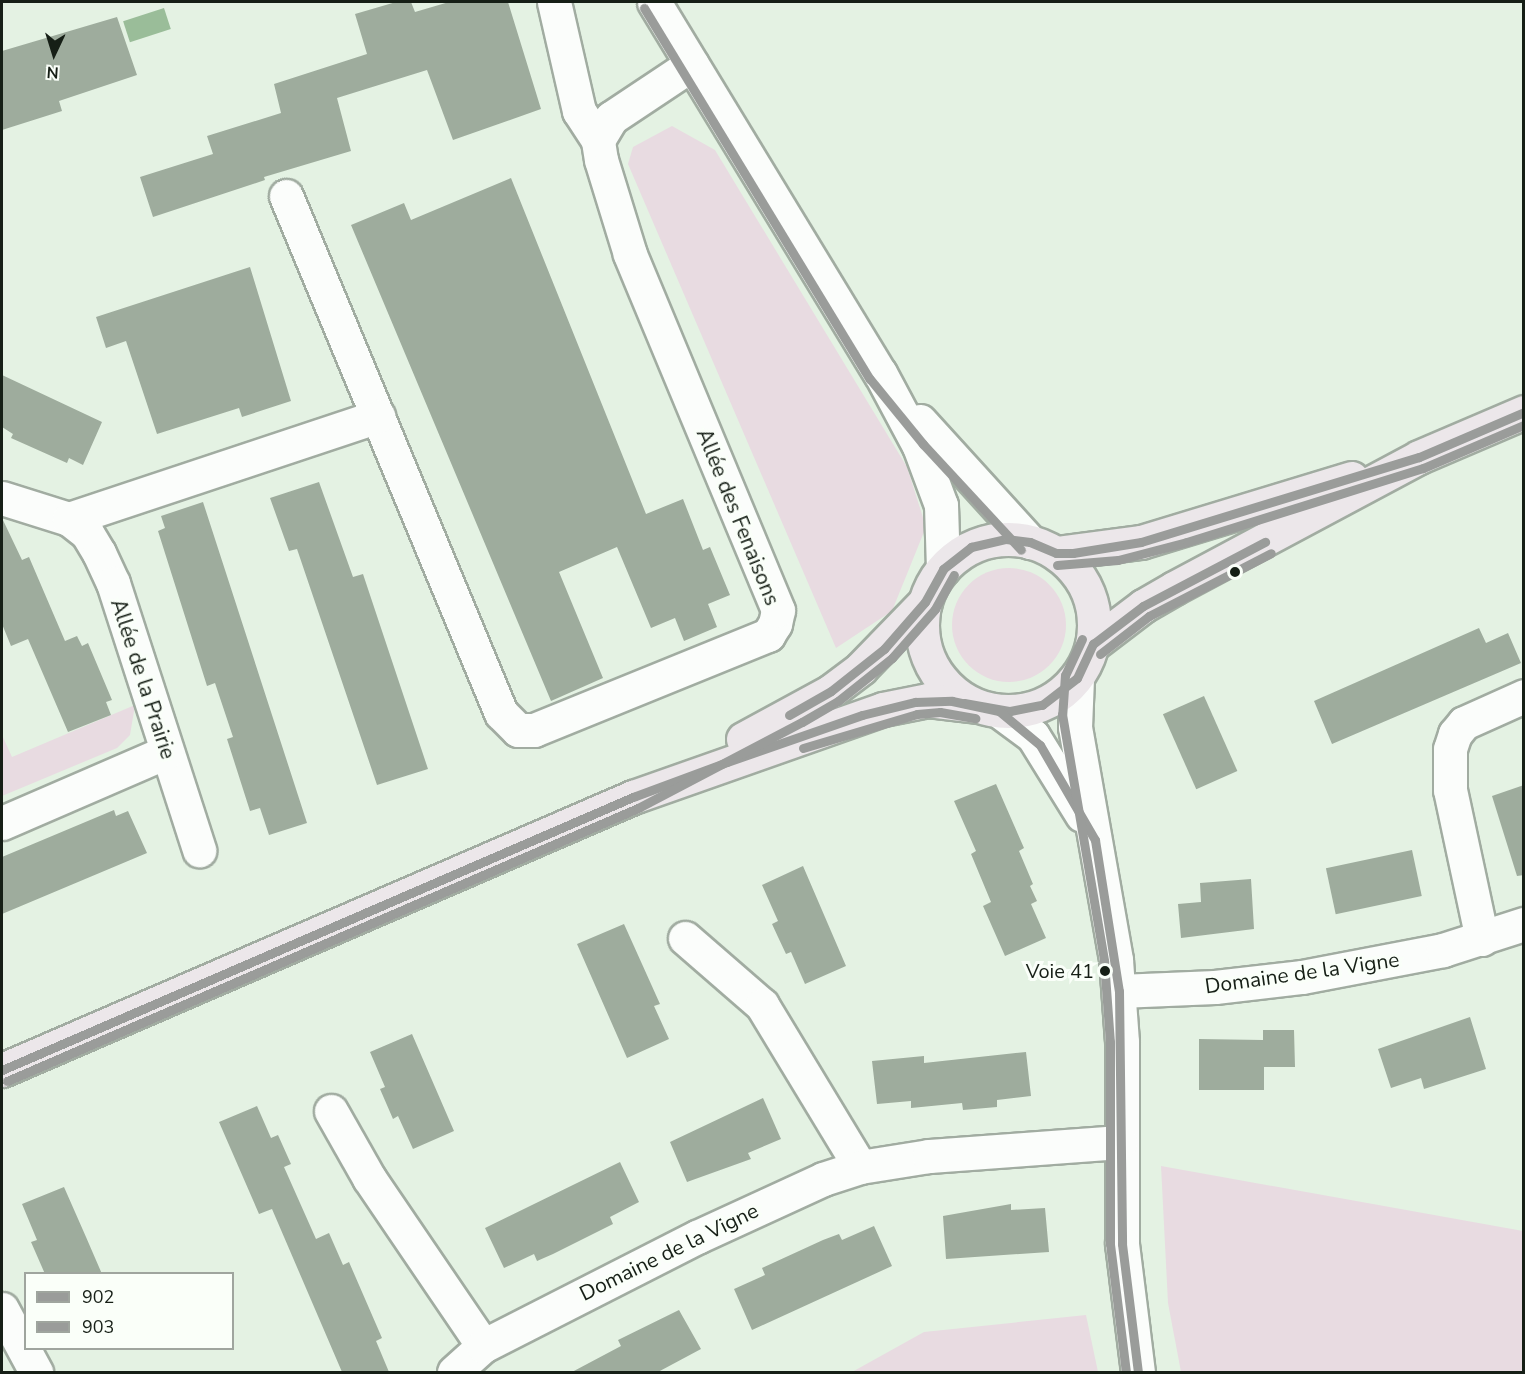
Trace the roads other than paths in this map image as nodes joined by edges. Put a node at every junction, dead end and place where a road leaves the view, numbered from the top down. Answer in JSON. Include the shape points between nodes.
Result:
{"nodes":[{"id":1,"x":554,"y":2,"type":"edge"},
{"id":2,"x":654,"y":2,"type":"edge"},
{"id":3,"x":692,"y":64,"type":"junction"},
{"id":4,"x":598,"y":140,"type":"junction"},
{"id":5,"x":286,"y":196,"type":"dead end"},
{"id":6,"x":880,"y":373,"type":"junction"},
{"id":7,"x":1524,"y":412,"type":"edge"},
{"id":8,"x":378,"y":416,"type":"junction"},
{"id":9,"x":1419,"y":457,"type":"junction"},
{"id":10,"x":2,"y":498,"type":"edge"},
{"id":11,"x":69,"y":519,"type":"junction"},
{"id":12,"x":1043,"y":548,"type":"junction"},
{"id":13,"x":943,"y":569,"type":"junction"},
{"id":14,"x":925,"y":602,"type":"junction"},
{"id":15,"x":1093,"y":644,"type":"junction"},
{"id":16,"x":1077,"y":678,"type":"junction"},
{"id":17,"x":1524,"y":696,"type":"edge"},
{"id":18,"x":988,"y":708,"type":"junction"},
{"id":19,"x":166,"y":752,"type":"junction"},
{"id":20,"x":633,"y":797,"type":"junction"},
{"id":21,"x":2,"y":823,"type":"edge"},
{"id":22,"x":1095,"y":840,"type":"junction"},
{"id":23,"x":199,"y":850,"type":"dead end"},
{"id":24,"x":1524,"y":924,"type":"edge"},
{"id":25,"x":685,"y":938,"type":"dead end"},
{"id":26,"x":1482,"y":939,"type":"junction"},
{"id":27,"x":1119,"y":991,"type":"junction"},
{"id":28,"x":2,"y":1070,"type":"edge"},
{"id":29,"x":331,"y":1111,"type":"dead end"},
{"id":30,"x":1120,"y":1142,"type":"junction"},
{"id":31,"x":860,"y":1167,"type":"junction"},
{"id":32,"x":2,"y":1309,"type":"edge"},
{"id":33,"x":483,"y":1346,"type":"junction"},
{"id":34,"x":24,"y":1350,"type":"edge"},
{"id":35,"x":24,"y":1350,"type":"edge"},
{"id":36,"x":36,"y":1372,"type":"edge"},
{"id":37,"x":454,"y":1372,"type":"edge"},
{"id":38,"x":1138,"y":1372,"type":"edge"}],
"edges":[{"from":1,"to":4,"type":"street","name":"Allée des Fenaisons","via":[[579,111]]},
{"from":2,"to":3,"type":"street"},
{"from":3,"to":4,"type":"street","via":[[611,118]]},
{"from":3,"to":6,"type":"street"},
{"from":4,"to":8,"type":"street","name":"Allée des Fenaisons","via":[[630,254],[778,610],[768,634],[534,730],[518,730],[501,713]]},
{"from":5,"to":8,"type":"street","name":"Allée des Fenaisons"},
{"from":6,"to":12,"type":"street","via":[[996,509]]},
{"from":6,"to":13,"type":"street","via":[[932,474],[944,519]]},
{"from":7,"to":9,"type":"main road"},
{"from":8,"to":11,"type":"street"},
{"from":9,"to":12,"type":"main road","via":[[1141,542]]},
{"from":9,"to":15,"type":"main road","via":[[1143,606]]},
{"from":10,"to":11,"type":"street","name":"Allée de la Prairie"},
{"from":11,"to":19,"type":"street","name":"Allée de la Prairie","via":[[87,533],[113,584]]},
{"from":12,"to":13,"type":"main road","via":[[1006,539],[982,543],[961,553]]},
{"from":12,"to":15,"type":"main road","via":[[1080,578],[1091,598]]},
{"from":13,"to":14,"type":"main road"},
{"from":14,"to":18,"type":"main road","via":[[922,633],[931,664],[950,690]]},
{"from":14,"to":20,"type":"main road","via":[[884,649],[831,691]]},
{"from":15,"to":16,"type":"main road"},
{"from":16,"to":18,"type":"main road","via":[[1042,705]]},
{"from":16,"to":22,"type":"street","via":[[1075,727]]},
{"from":17,"to":26,"type":"street","via":[[1464,723],[1450,749],[1450,790]]},
{"from":18,"to":20,"type":"main road","via":[[934,700],[883,709]]},
{"from":18,"to":22,"type":"street","via":[[1018,723],[1040,745]]},
{"from":19,"to":21,"type":"street"},
{"from":19,"to":23,"type":"street","name":"Allée de la Prairie"},
{"from":20,"to":28,"type":"main road"},
{"from":22,"to":27,"type":"street"},
{"from":24,"to":26,"type":"street","name":"Domaine de la Vigne"},
{"from":25,"to":31,"type":"street","via":[[762,1005]]},
{"from":26,"to":27,"type":"street","name":"Domaine de la Vigne","via":[[1411,958],[1302,977],[1215,987]]},
{"from":27,"to":30,"type":"street"},
{"from":29,"to":33,"type":"street","via":[[369,1178]]},
{"from":30,"to":31,"type":"street","name":"Domaine de la Vigne","via":[[929,1156]]},
{"from":30,"to":38,"type":"street","via":[[1124,1277]]},
{"from":31,"to":33,"type":"street","name":"Domaine de la Vigne","via":[[790,1192]]},
{"from":32,"to":35,"type":"street"},
{"from":33,"to":37,"type":"street","name":"Domaine de la Vigne"},
{"from":34,"to":36,"type":"street"}]}
